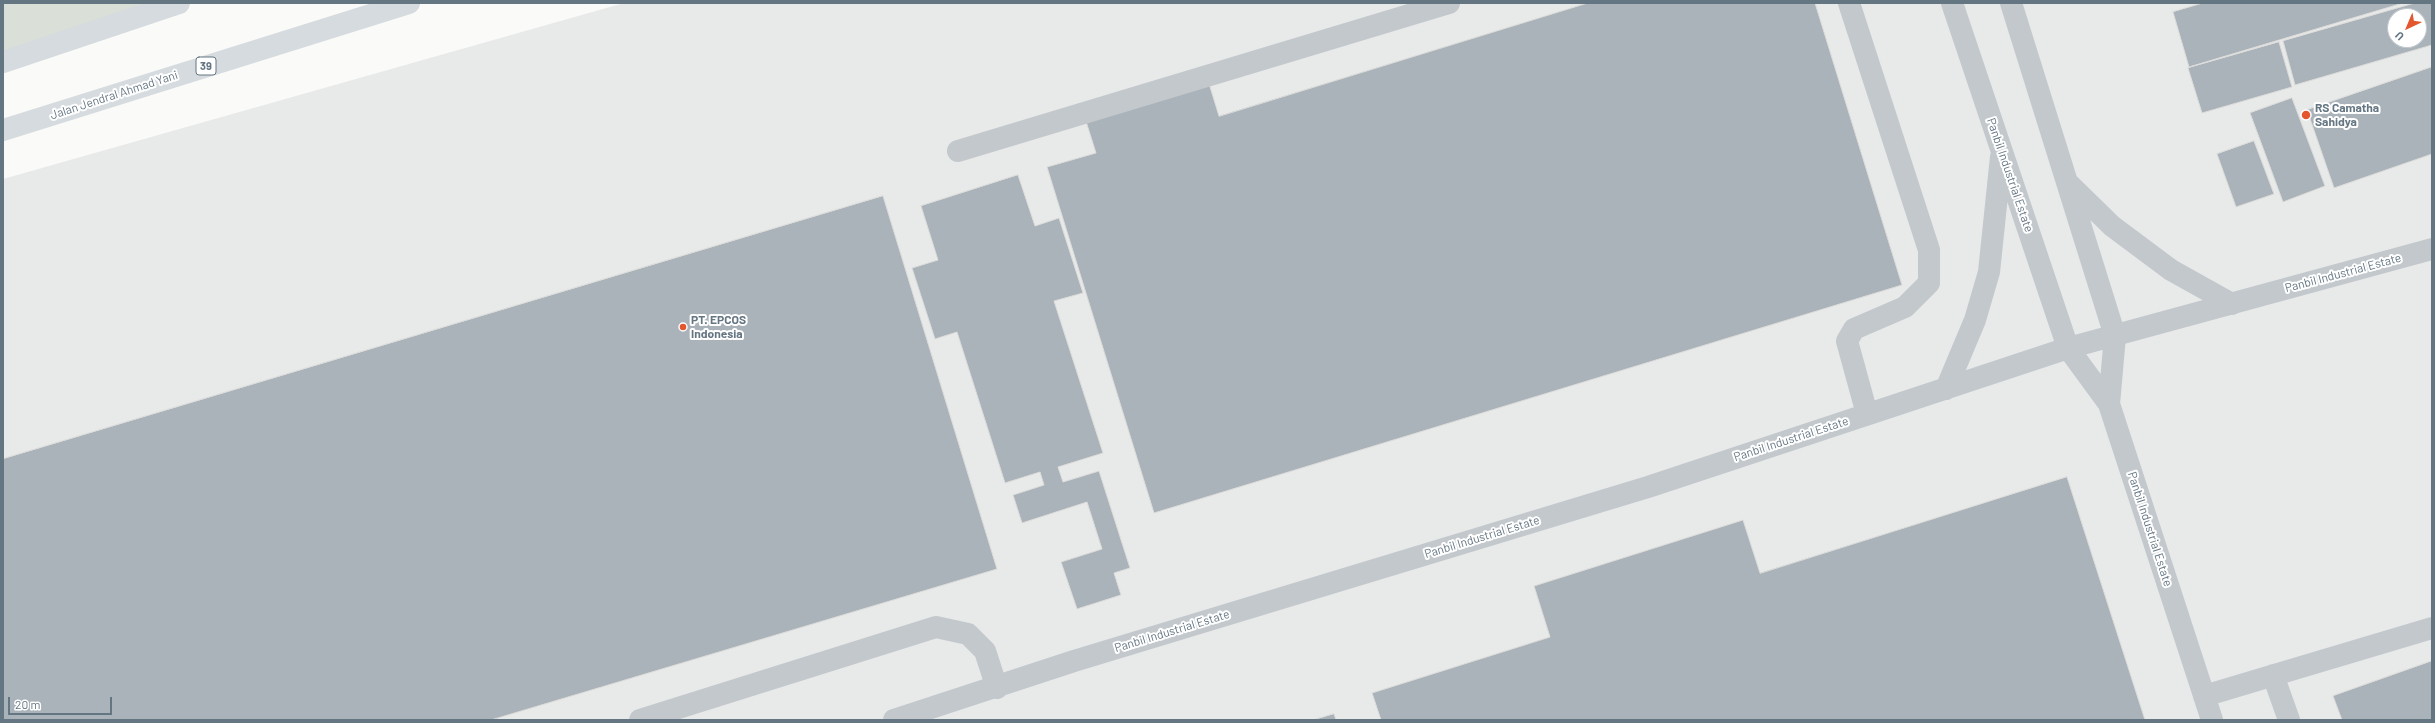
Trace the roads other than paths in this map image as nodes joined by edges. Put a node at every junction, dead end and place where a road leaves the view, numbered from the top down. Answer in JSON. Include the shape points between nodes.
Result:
{"nodes":[{"id":1,"x":179,"y":3,"type":"edge"},
{"id":2,"x":409,"y":3,"type":"edge"},
{"id":3,"x":1449,"y":3,"type":"edge"},
{"id":4,"x":1849,"y":3,"type":"edge"},
{"id":5,"x":1952,"y":3,"type":"edge"},
{"id":6,"x":2012,"y":3,"type":"edge"},
{"id":7,"x":3,"y":62,"type":"edge"},
{"id":8,"x":3,"y":130,"type":"edge"},
{"id":9,"x":2002,"y":149,"type":"junction"},
{"id":10,"x":958,"y":151,"type":"dead end"},
{"id":11,"x":2068,"y":183,"type":"junction"},
{"id":12,"x":2432,"y":249,"type":"edge"},
{"id":13,"x":2232,"y":304,"type":"junction"},
{"id":14,"x":2115,"y":336,"type":"junction"},
{"id":15,"x":2068,"y":348,"type":"junction"},
{"id":16,"x":1946,"y":389,"type":"junction"},
{"id":17,"x":2109,"y":404,"type":"junction"},
{"id":18,"x":1866,"y":414,"type":"junction"},
{"id":19,"x":2432,"y":628,"type":"edge"},
{"id":20,"x":2273,"y":675,"type":"junction"},
{"id":21,"x":996,"y":688,"type":"junction"},
{"id":22,"x":2204,"y":696,"type":"junction"},
{"id":23,"x":640,"y":720,"type":"edge"},
{"id":24,"x":894,"y":720,"type":"edge"},
{"id":25,"x":2212,"y":720,"type":"edge"},
{"id":26,"x":2289,"y":720,"type":"edge"}],
"edges":[{"from":1,"to":7,"type":"highway"},
{"from":2,"to":8,"type":"highway","name":"Jalan Jendral Ahmad Yani","number":"39"},
{"from":3,"to":10,"type":"lane"},
{"from":4,"to":18,"type":"lane","via":[[1929,250],[1929,283],[1905,307],[1854,329],[1847,342]]},
{"from":5,"to":9,"type":"lane","name":"Panbil Industrial Estate"},
{"from":6,"to":11,"type":"lane"},
{"from":9,"to":15,"type":"lane","name":"Panbil Industrial Estate"},
{"from":9,"to":16,"type":"lane","via":[[1989,272],[1975,320]]},
{"from":11,"to":13,"type":"lane","via":[[2112,226],[2171,270]]},
{"from":11,"to":14,"type":"lane"},
{"from":12,"to":13,"type":"lane","name":"Panbil Industrial Estate"},
{"from":13,"to":14,"type":"lane","name":"Panbil Industrial Estate"},
{"from":14,"to":15,"type":"lane","name":"Panbil Industrial Estate"},
{"from":14,"to":17,"type":"lane"},
{"from":15,"to":16,"type":"lane","name":"Panbil Industrial Estate"},
{"from":15,"to":17,"type":"lane","name":"Panbil Industrial Estate"},
{"from":16,"to":18,"type":"lane","name":"Panbil Industrial Estate"},
{"from":17,"to":22,"type":"lane","name":"Panbil Industrial Estate"},
{"from":18,"to":21,"type":"lane","name":"Panbil Industrial Estate","via":[[1648,487],[1074,661]]},
{"from":19,"to":20,"type":"lane"},
{"from":20,"to":22,"type":"lane"},
{"from":20,"to":26,"type":"lane"},
{"from":21,"to":23,"type":"lane","via":[[985,651],[968,634],[936,627]]},
{"from":21,"to":24,"type":"lane","name":"Panbil Industrial Estate"},
{"from":22,"to":25,"type":"lane","name":"Panbil Industrial Estate"}]}
